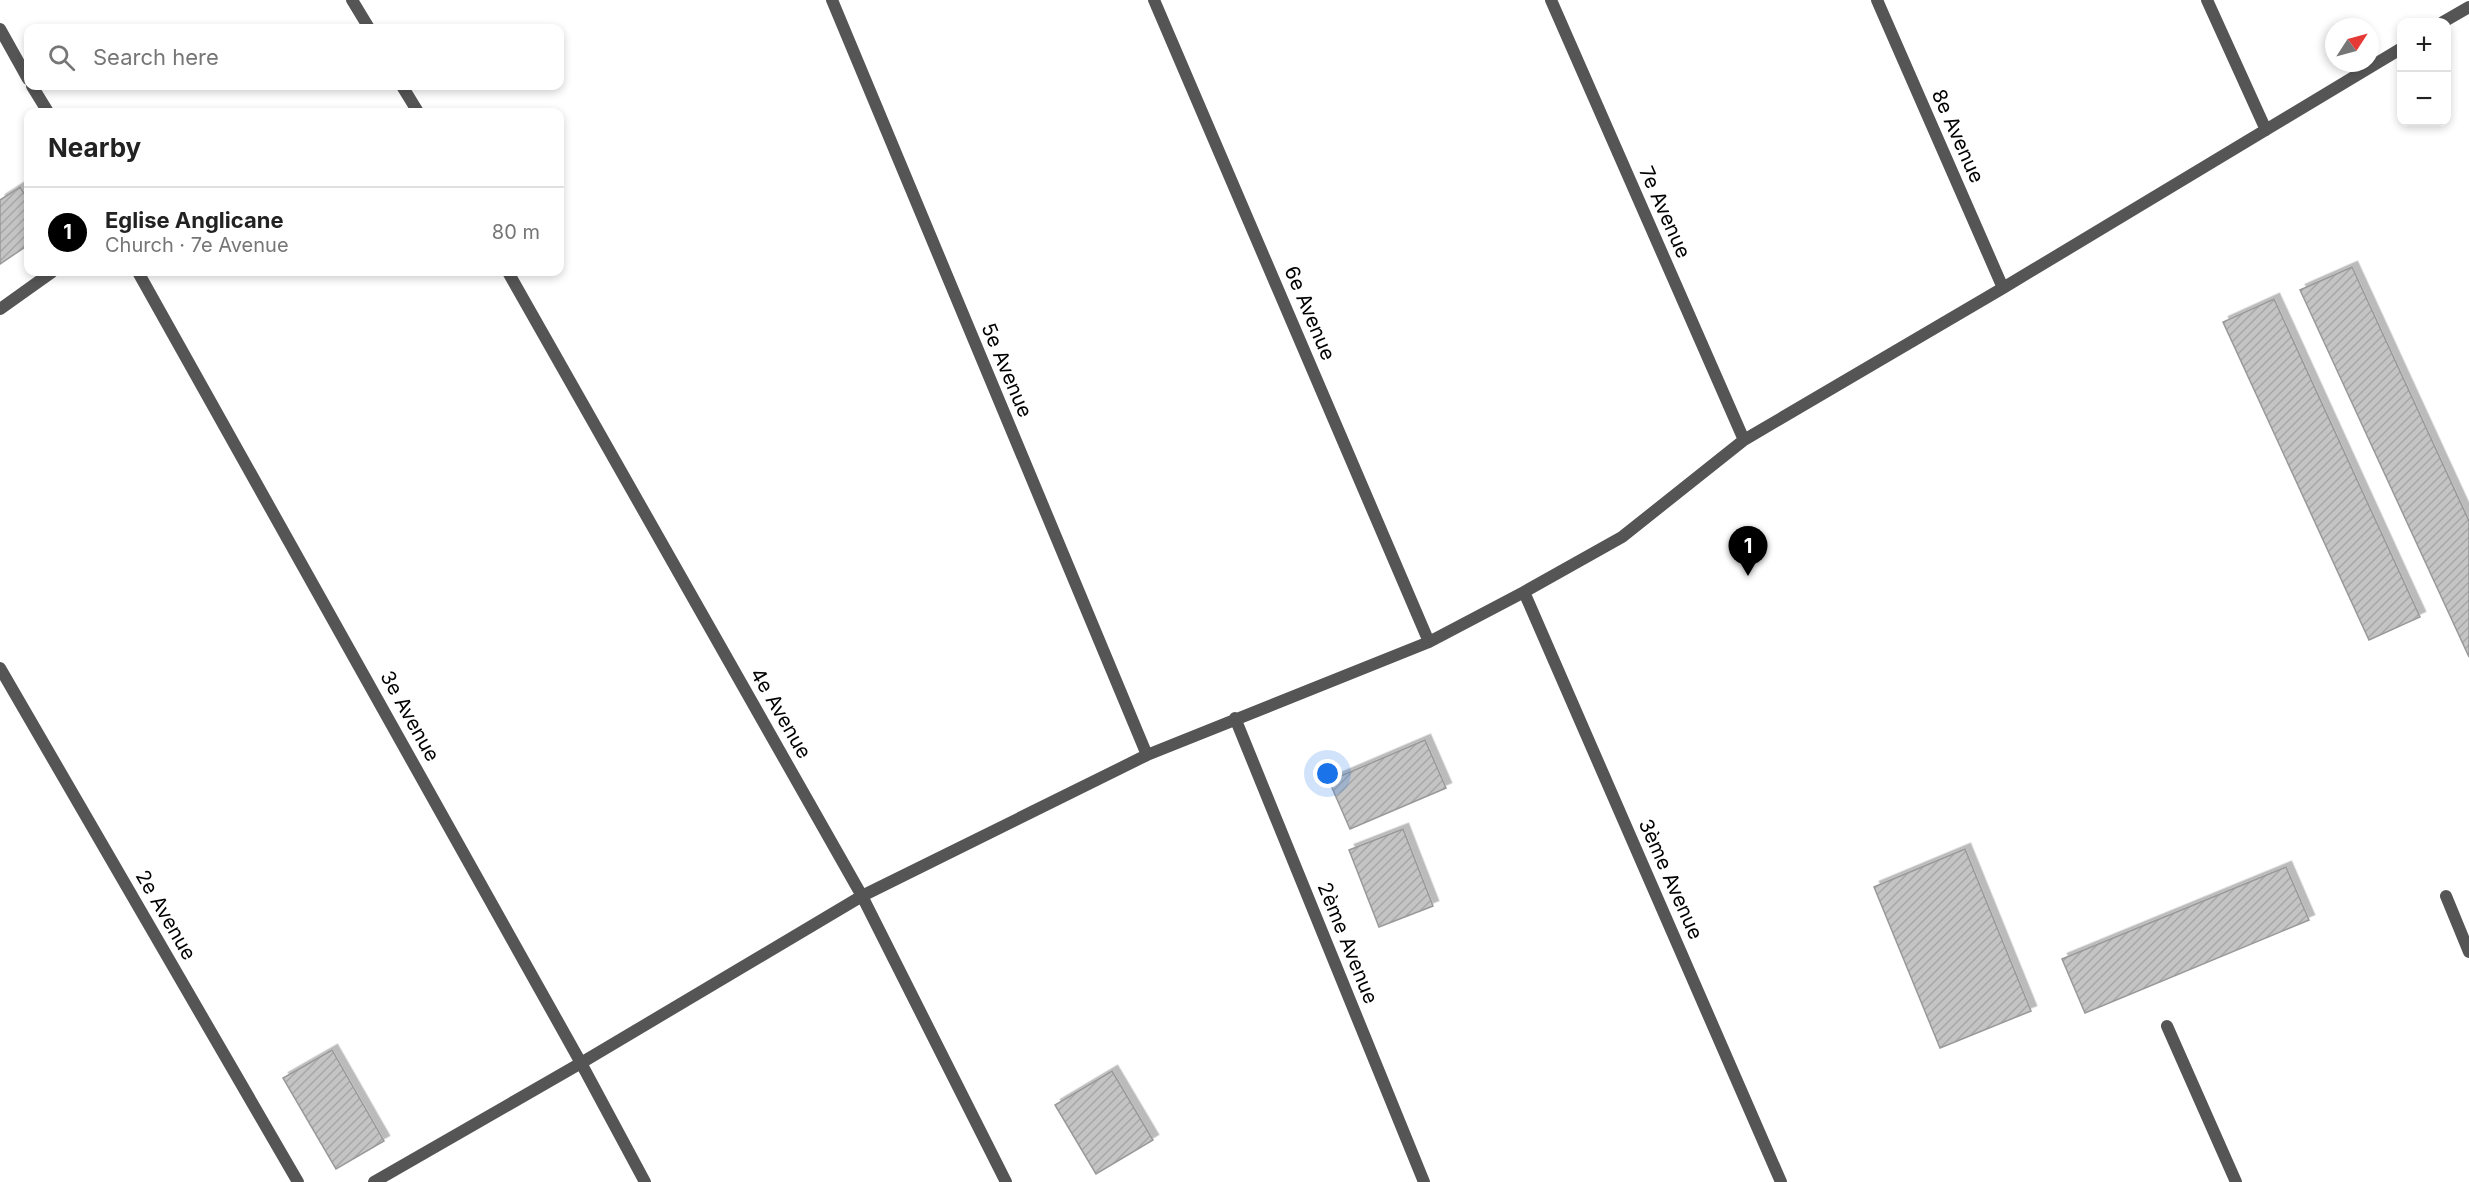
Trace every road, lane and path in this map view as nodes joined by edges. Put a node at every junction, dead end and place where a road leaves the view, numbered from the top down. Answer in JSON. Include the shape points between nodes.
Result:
{"nodes":[{"id":1,"x":352,"y":0,"type":"edge"},
{"id":2,"x":832,"y":0,"type":"edge"},
{"id":3,"x":1154,"y":0,"type":"edge"},
{"id":4,"x":1551,"y":0,"type":"edge"},
{"id":5,"x":1877,"y":0,"type":"edge"},
{"id":6,"x":2207,"y":0,"type":"edge"},
{"id":7,"x":2469,"y":7,"type":"edge"},
{"id":8,"x":2450,"y":18,"type":"edge"},
{"id":9,"x":367,"y":24,"type":"edge"},
{"id":10,"x":0,"y":29,"type":"edge"},
{"id":11,"x":2397,"y":51,"type":"edge"},
{"id":12,"x":24,"y":72,"type":"edge"},
{"id":13,"x":34,"y":90,"type":"edge"},
{"id":14,"x":404,"y":90,"type":"edge"},
{"id":15,"x":46,"y":108,"type":"edge"},
{"id":16,"x":416,"y":108,"type":"edge"},
{"id":17,"x":2266,"y":130,"type":"junction"},
{"id":18,"x":46,"y":276,"type":"edge"},
{"id":19,"x":140,"y":276,"type":"edge"},
{"id":20,"x":510,"y":276,"type":"edge"},
{"id":21,"x":2003,"y":288,"type":"junction"},
{"id":22,"x":0,"y":309,"type":"edge"},
{"id":23,"x":1744,"y":440,"type":"junction"},
{"id":24,"x":1524,"y":592,"type":"junction"},
{"id":25,"x":1429,"y":642,"type":"junction"},
{"id":26,"x":0,"y":668,"type":"edge"},
{"id":27,"x":1236,"y":718,"type":"junction"},
{"id":28,"x":1147,"y":755,"type":"junction"},
{"id":29,"x":862,"y":896,"type":"junction"},
{"id":30,"x":2446,"y":896,"type":"dead end"},
{"id":31,"x":2469,"y":952,"type":"edge"},
{"id":32,"x":2166,"y":1026,"type":"dead end"},
{"id":33,"x":581,"y":1063,"type":"junction"},
{"id":34,"x":298,"y":1182,"type":"edge"},
{"id":35,"x":374,"y":1182,"type":"edge"},
{"id":36,"x":645,"y":1182,"type":"edge"},
{"id":37,"x":1006,"y":1182,"type":"edge"},
{"id":38,"x":1424,"y":1182,"type":"edge"},
{"id":39,"x":1781,"y":1182,"type":"edge"},
{"id":40,"x":2236,"y":1182,"type":"edge"}],
"edges":[{"from":1,"to":9,"type":"street"},
{"from":2,"to":28,"type":"street","name":"5e Avenue"},
{"from":3,"to":25,"type":"street","name":"6e Avenue"},
{"from":4,"to":23,"type":"street","name":"7e Avenue"},
{"from":5,"to":21,"type":"street","name":"8e Avenue"},
{"from":6,"to":17,"type":"street"},
{"from":7,"to":8,"type":"street"},
{"from":10,"to":12,"type":"street"},
{"from":11,"to":17,"type":"street"},
{"from":13,"to":15,"type":"street"},
{"from":14,"to":16,"type":"street"},
{"from":17,"to":21,"type":"street"},
{"from":18,"to":22,"type":"street"},
{"from":19,"to":33,"type":"street","name":"3e Avenue"},
{"from":20,"to":29,"type":"street","name":"4e Avenue"},
{"from":21,"to":23,"type":"street"},
{"from":23,"to":24,"type":"street","via":[[1622,537]]},
{"from":24,"to":25,"type":"street"},
{"from":24,"to":39,"type":"street","name":"3ème Avenue"},
{"from":25,"to":27,"type":"street"},
{"from":26,"to":34,"type":"street","name":"2e Avenue"},
{"from":27,"to":28,"type":"street"},
{"from":27,"to":38,"type":"street","name":"2ème Avenue"},
{"from":28,"to":29,"type":"street"},
{"from":29,"to":33,"type":"street"},
{"from":29,"to":37,"type":"street","name":"4e Avenue"},
{"from":30,"to":31,"type":"street"},
{"from":32,"to":40,"type":"street"},
{"from":33,"to":35,"type":"street"},
{"from":33,"to":36,"type":"street","name":"3e Avenue"}]}
